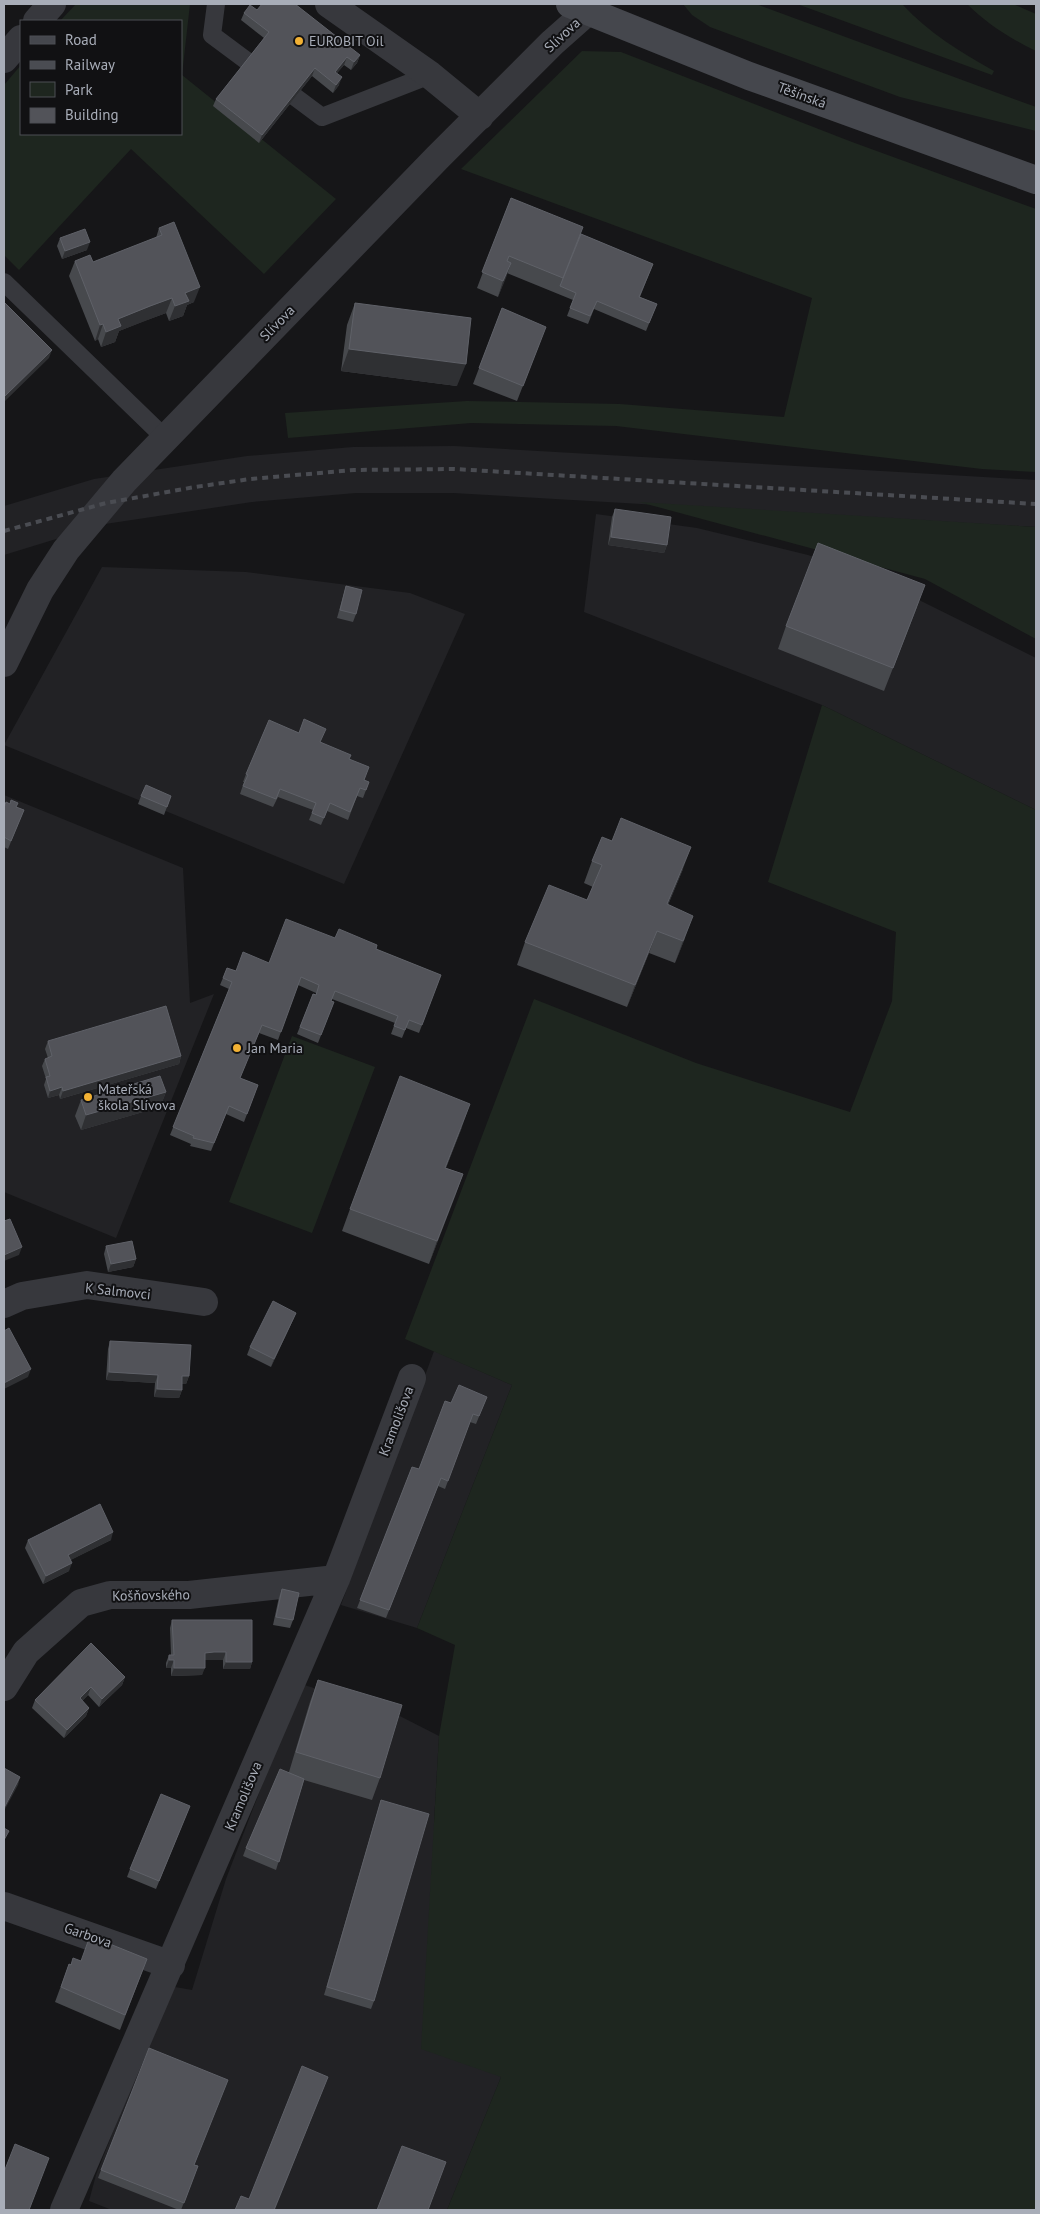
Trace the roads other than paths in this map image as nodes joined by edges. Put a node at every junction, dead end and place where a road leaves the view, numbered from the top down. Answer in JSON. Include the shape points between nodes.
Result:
{"nodes":[{"id":1,"x":52,"y":4,"type":"edge"},
{"id":2,"x":216,"y":4,"type":"edge"},
{"id":3,"x":329,"y":4,"type":"edge"},
{"id":4,"x":578,"y":8,"type":"edge"},
{"id":5,"x":38,"y":20,"type":"edge"},
{"id":6,"x":20,"y":40,"type":"edge"},
{"id":7,"x":4,"y":59,"type":"edge"},
{"id":8,"x":430,"y":75,"type":"junction"},
{"id":9,"x":480,"y":116,"type":"junction"},
{"id":10,"x":1036,"y":180,"type":"edge"},
{"id":11,"x":4,"y":282,"type":"edge"},
{"id":12,"x":165,"y":438,"type":"junction"},
{"id":13,"x":4,"y":663,"type":"edge"},
{"id":14,"x":204,"y":1302,"type":"dead end"},
{"id":15,"x":4,"y":1304,"type":"edge"},
{"id":16,"x":412,"y":1378,"type":"dead end"},
{"id":17,"x":336,"y":1579,"type":"junction"},
{"id":18,"x":4,"y":1687,"type":"edge"},
{"id":19,"x":4,"y":1906,"type":"edge"},
{"id":20,"x":171,"y":1964,"type":"junction"},
{"id":21,"x":64,"y":2210,"type":"edge"}],
"edges":[{"from":1,"to":5,"type":"street"},
{"from":2,"to":8,"type":"lane","via":[[212,35],[322,117]]},
{"from":3,"to":8,"type":"street"},
{"from":4,"to":9,"type":"street","name":"Slívova","via":[[552,44]]},
{"from":4,"to":10,"type":"main road","name":"Těšínská","via":[[749,76]]},
{"from":6,"to":7,"type":"street"},
{"from":8,"to":9,"type":"street"},
{"from":9,"to":12,"type":"street","name":"Slívova"},
{"from":11,"to":12,"type":"lane"},
{"from":12,"to":13,"type":"street","name":"Slívova","via":[[66,550],[40,590]]},
{"from":14,"to":15,"type":"street","name":"K Salmovci","via":[[87,1285],[22,1296]]},
{"from":16,"to":17,"type":"street","name":"Kramolišova"},
{"from":17,"to":18,"type":"street","name":"Košňovského","via":[[190,1595],[110,1595],[80,1603],[26,1652]]},
{"from":17,"to":20,"type":"street","name":"Kramolišova"},
{"from":19,"to":20,"type":"street","name":"Garbova"},
{"from":20,"to":21,"type":"street","name":"Kramolišova"}]}
